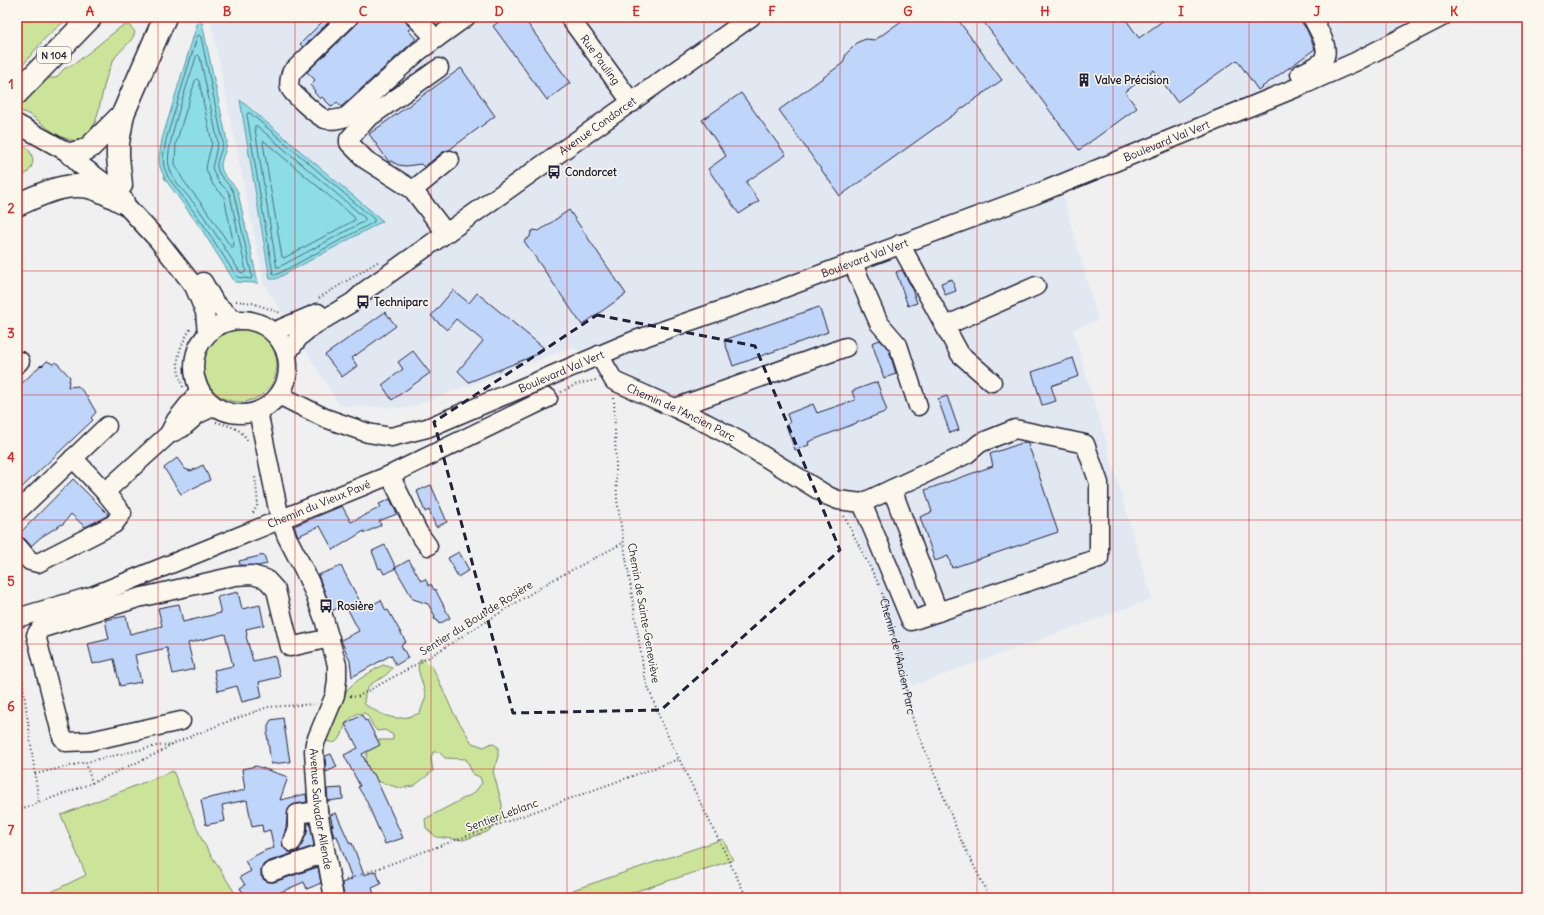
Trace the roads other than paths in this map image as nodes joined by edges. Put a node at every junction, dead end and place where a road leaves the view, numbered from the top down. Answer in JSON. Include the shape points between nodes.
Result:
{"nodes":[{"id":1,"x":91,"y":17,"type":"edge"},
{"id":2,"x":165,"y":17,"type":"edge"},
{"id":3,"x":349,"y":17,"type":"edge"},
{"id":4,"x":415,"y":17,"type":"edge"},
{"id":5,"x":466,"y":17,"type":"edge"},
{"id":6,"x":569,"y":17,"type":"edge"},
{"id":7,"x":751,"y":17,"type":"edge"},
{"id":8,"x":1312,"y":17,"type":"edge"},
{"id":9,"x":1442,"y":17,"type":"edge"},
{"id":10,"x":436,"y":39,"type":"junction"},
{"id":11,"x":439,"y":68,"type":"dead end"},
{"id":12,"x":17,"y":93,"type":"edge"},
{"id":13,"x":632,"y":103,"type":"junction"},
{"id":14,"x":123,"y":114,"type":"junction"},
{"id":15,"x":23,"y":127,"type":"edge"},
{"id":16,"x":1116,"y":148,"type":"dead end"},
{"id":17,"x":71,"y":154,"type":"junction"},
{"id":18,"x":450,"y":160,"type":"dead end"},
{"id":19,"x":413,"y":190,"type":"junction"},
{"id":20,"x":122,"y":193,"type":"junction"},
{"id":21,"x":17,"y":205,"type":"edge"},
{"id":22,"x":446,"y":234,"type":"junction"},
{"id":23,"x":900,"y":244,"type":"junction"},
{"id":24,"x":852,"y":262,"type":"junction"},
{"id":25,"x":1036,"y":286,"type":"dead end"},
{"id":26,"x":366,"y":290,"type":"junction"},
{"id":27,"x":232,"y":312,"type":"junction"},
{"id":28,"x":945,"y":326,"type":"junction"},
{"id":29,"x":202,"y":329,"type":"junction"},
{"id":30,"x":274,"y":332,"type":"junction"},
{"id":31,"x":846,"y":347,"type":"dead end"},
{"id":32,"x":287,"y":353,"type":"junction"},
{"id":33,"x":599,"y":355,"type":"junction"},
{"id":34,"x":992,"y":382,"type":"dead end"},
{"id":35,"x":200,"y":390,"type":"junction"},
{"id":36,"x":279,"y":395,"type":"junction"},
{"id":37,"x":548,"y":398,"type":"road end"},
{"id":38,"x":215,"y":406,"type":"junction"},
{"id":39,"x":918,"y":406,"type":"dead end"},
{"id":40,"x":676,"y":408,"type":"junction"},
{"id":41,"x":194,"y":410,"type":"junction"},
{"id":42,"x":258,"y":411,"type":"junction"},
{"id":43,"x":107,"y":426,"type":"dead end"},
{"id":44,"x":73,"y":458,"type":"junction"},
{"id":45,"x":390,"y":475,"type":"junction"},
{"id":46,"x":892,"y":489,"type":"junction"},
{"id":47,"x":105,"y":492,"type":"junction"},
{"id":48,"x":862,"y":502,"type":"junction"},
{"id":49,"x":17,"y":512,"type":"edge"},
{"id":50,"x":280,"y":519,"type":"junction"},
{"id":51,"x":17,"y":546,"type":"edge"},
{"id":52,"x":428,"y":546,"type":"dead end"},
{"id":53,"x":938,"y":612,"type":"junction"},
{"id":54,"x":17,"y":618,"type":"edge"},
{"id":55,"x":330,"y":638,"type":"junction"},
{"id":56,"x":181,"y":721,"type":"dead end"},
{"id":57,"x":318,"y":811,"type":"junction"},
{"id":58,"x":292,"y":842,"type":"dead end"},
{"id":59,"x":325,"y":853,"type":"junction"},
{"id":60,"x":271,"y":872,"type":"dead end"},
{"id":61,"x":332,"y":892,"type":"edge"}],
"edges":[{"from":1,"to":12,"type":"highway","number":"N 104"},
{"from":2,"to":14,"type":"highway"},
{"from":3,"to":10,"type":"street","via":[[291,73],[290,90],[324,119],[337,120],[346,117]]},
{"from":4,"to":10,"type":"street"},
{"from":5,"to":10,"type":"street"},
{"from":6,"to":13,"type":"street","name":"Rue Pauling"},
{"from":7,"to":13,"type":"street","name":"Avenue Condorcet"},
{"from":8,"to":16,"type":"street","via":[[1327,50],[1320,64],[1265,92]]},
{"from":9,"to":23,"type":"street","name":"Boulevard Val Vert","via":[[1355,62],[1303,85],[1034,195]]},
{"from":11,"to":19,"type":"street","via":[[366,119],[349,139],[349,143],[366,160]]},
{"from":13,"to":22,"type":"street","name":"Avenue Condorcet"},
{"from":14,"to":17,"type":"highway","via":[[90,147],[83,152]]},
{"from":14,"to":20,"type":"highway","via":[[118,143]]},
{"from":15,"to":17,"type":"street"},
{"from":17,"to":20,"type":"street","via":[[79,164]]},
{"from":18,"to":19,"type":"street"},
{"from":19,"to":22,"type":"street"},
{"from":20,"to":21,"type":"highway","via":[[74,186],[44,193]]},
{"from":20,"to":27,"type":"street","via":[[146,210],[178,247],[215,303]]},
{"from":20,"to":29,"type":"street","via":[[194,286],[205,312]]},
{"from":22,"to":26,"type":"street","name":"Avenue Condorcet"},
{"from":23,"to":24,"type":"street","name":"Boulevard Val Vert"},
{"from":23,"to":28,"type":"street"},
{"from":24,"to":33,"type":"street","name":"Boulevard Val Vert"},
{"from":24,"to":39,"type":"street","via":[[879,324],[898,345]]},
{"from":25,"to":28,"type":"street"},
{"from":26,"to":30,"type":"street","name":"Avenue Condorcet"},
{"from":26,"to":32,"type":"street","name":"Avenue Condorcet","via":[[353,302],[300,336]]},
{"from":27,"to":29,"type":"street","via":[[219,324]]},
{"from":27,"to":30,"type":"street","via":[[262,324]]},
{"from":28,"to":34,"type":"street","via":[[960,354]]},
{"from":29,"to":35,"type":"street","via":[[194,358],[194,373]]},
{"from":30,"to":32,"type":"street"},
{"from":31,"to":40,"type":"street"},
{"from":32,"to":36,"type":"street","via":[[286,382]]},
{"from":33,"to":36,"type":"street","name":"Boulevard Val Vert","via":[[427,428],[391,437],[368,433],[325,418]]},
{"from":33,"to":40,"type":"street","name":"Chemin de l'Ancien Parc","via":[[614,381]]},
{"from":35,"to":38,"type":"street"},
{"from":35,"to":41,"type":"street"},
{"from":36,"to":42,"type":"street"},
{"from":37,"to":45,"type":"street","name":"Chemin du Vieux Pavé"},
{"from":38,"to":41,"type":"street"},
{"from":38,"to":42,"type":"street","via":[[230,413]]},
{"from":40,"to":48,"type":"street","name":"Chemin de l'Ancien Parc","via":[[738,440],[828,496],[838,500]]},
{"from":41,"to":47,"type":"street","via":[[176,420],[169,434]]},
{"from":42,"to":50,"type":"street","name":"Avenue Salvador Allende"},
{"from":43,"to":44,"type":"street"},
{"from":44,"to":47,"type":"street"},
{"from":44,"to":49,"type":"street"},
{"from":45,"to":50,"type":"street","name":"Chemin du Vieux Pavé"},
{"from":45,"to":52,"type":"street","via":[[418,532]]},
{"from":46,"to":48,"type":"street"},
{"from":46,"to":53,"type":"street"},
{"from":46,"to":53,"type":"street","via":[[967,454],[980,443],[1015,428],[1085,444],[1099,482],[1099,558]]},
{"from":47,"to":51,"type":"street","via":[[122,513],[114,524],[38,563],[30,561]]},
{"from":48,"to":53,"type":"street","via":[[911,621]]},
{"from":50,"to":54,"type":"street","name":"Chemin du Vieux Pavé","via":[[92,596]]},
{"from":50,"to":55,"type":"street","name":"Avenue Salvador Allende","via":[[311,585]]},
{"from":55,"to":56,"type":"street","via":[[290,647],[276,590],[266,579],[252,575],[235,576],[138,598],[40,630],[36,636],[62,737],[66,742],[90,741]]},
{"from":55,"to":57,"type":"street","name":"Avenue Salvador Allende","via":[[337,665],[337,680],[333,701],[314,750]]},
{"from":57,"to":58,"type":"street","via":[[297,814]]},
{"from":57,"to":59,"type":"street","name":"Avenue Salvador Allende"},
{"from":59,"to":60,"type":"street"},
{"from":59,"to":61,"type":"street","name":"Avenue Salvador Allende"}]}
